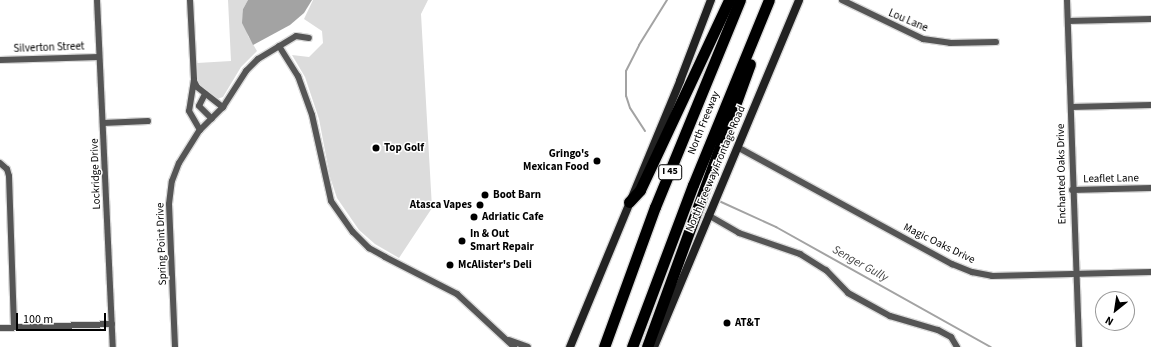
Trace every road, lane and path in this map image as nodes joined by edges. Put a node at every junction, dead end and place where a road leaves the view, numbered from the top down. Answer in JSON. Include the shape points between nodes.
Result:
{"nodes":[{"id":1,"x":97,"y":0,"type":"edge"},
{"id":2,"x":190,"y":0,"type":"edge"},
{"id":3,"x":711,"y":0,"type":"edge"},
{"id":4,"x":729,"y":0,"type":"edge"},
{"id":5,"x":740,"y":0,"type":"edge"},
{"id":6,"x":769,"y":0,"type":"edge"},
{"id":7,"x":777,"y":0,"type":"edge"},
{"id":8,"x":799,"y":0,"type":"edge"},
{"id":9,"x":842,"y":0,"type":"edge"},
{"id":10,"x":1067,"y":0,"type":"edge"},
{"id":11,"x":1151,"y":19,"type":"edge"},
{"id":12,"x":1068,"y":21,"type":"junction"},
{"id":13,"x":308,"y":38,"type":"dead end"},
{"id":14,"x":996,"y":42,"type":"dead end"},
{"id":15,"x":279,"y":46,"type":"junction"},
{"id":16,"x":99,"y":57,"type":"junction"},
{"id":17,"x":0,"y":60,"type":"edge"},
{"id":18,"x":194,"y":80,"type":"junction"},
{"id":19,"x":205,"y":94,"type":"junction"},
{"id":20,"x":1151,"y":105,"type":"edge"},
{"id":21,"x":223,"y":107,"type":"junction"},
{"id":22,"x":1071,"y":107,"type":"junction"},
{"id":23,"x":212,"y":118,"type":"junction"},
{"id":24,"x":148,"y":121,"type":"dead end"},
{"id":25,"x":103,"y":123,"type":"junction"},
{"id":26,"x":200,"y":130,"type":"junction"},
{"id":27,"x":739,"y":148,"type":"junction"},
{"id":28,"x":1,"y":163,"type":"edge"},
{"id":29,"x":1151,"y":188,"type":"edge"},
{"id":30,"x":1072,"y":190,"type":"junction"},
{"id":31,"x":629,"y":202,"type":"junction"},
{"id":32,"x":708,"y":215,"type":"junction"},
{"id":33,"x":1151,"y":272,"type":"edge"},
{"id":34,"x":1075,"y":273,"type":"junction"},
{"id":35,"x":112,"y":324,"type":"junction"},
{"id":36,"x":14,"y":327,"type":"junction"},
{"id":37,"x":0,"y":328,"type":"edge"},
{"id":38,"x":508,"y":340,"type":"junction"},
{"id":39,"x":570,"y":346,"type":"edge"},
{"id":40,"x":114,"y":347,"type":"edge"},
{"id":41,"x":175,"y":347,"type":"edge"},
{"id":42,"x":514,"y":347,"type":"edge"},
{"id":43,"x":528,"y":347,"type":"edge"},
{"id":44,"x":604,"y":347,"type":"edge"},
{"id":45,"x":632,"y":347,"type":"edge"},
{"id":46,"x":646,"y":347,"type":"edge"},
{"id":47,"x":654,"y":347,"type":"edge"},
{"id":48,"x":957,"y":347,"type":"edge"},
{"id":49,"x":1079,"y":347,"type":"edge"}],
"edges":[{"from":1,"to":16,"type":"street","name":"Lockridge Drive"},
{"from":2,"to":18,"type":"street"},
{"from":3,"to":31,"type":"main road"},
{"from":4,"to":31,"type":"highway","via":[[640,190]]},
{"from":5,"to":44,"type":"highway","name":"North Freeway","number":"I 45","via":[[655,208]]},
{"from":6,"to":45,"type":"highway","name":"North Freeway","number":"I 45","via":[[693,185]]},
{"from":7,"to":46,"type":"highway","via":[[748,68]]},
{"from":8,"to":27,"type":"main road","name":"North Freeway Frontage Road"},
{"from":9,"to":14,"type":"street","name":"Lou Lane","via":[[923,39],[950,43]]},
{"from":10,"to":12,"type":"street","name":"Enchanted Oaks Drive"},
{"from":11,"to":12,"type":"street"},
{"from":12,"to":22,"type":"street","name":"Enchanted Oaks Drive"},
{"from":13,"to":15,"type":"street","name":"Spring Point Drive","via":[[296,36]]},
{"from":15,"to":21,"type":"street","name":"Spring Point Drive","via":[[258,59],[246,71]]},
{"from":15,"to":38,"type":"street","via":[[298,76],[312,115],[331,201],[353,232],[369,248],[457,294]]},
{"from":16,"to":17,"type":"street","name":"Silverton Street"},
{"from":16,"to":25,"type":"street","name":"Lockridge Drive"},
{"from":18,"to":19,"type":"street"},
{"from":18,"to":26,"type":"street","via":[[189,111]]},
{"from":19,"to":21,"type":"street"},
{"from":19,"to":23,"type":"street","via":[[199,106]]},
{"from":20,"to":22,"type":"street"},
{"from":21,"to":23,"type":"street","name":"Spring Point Drive"},
{"from":22,"to":30,"type":"street","name":"Enchanted Oaks Drive"},
{"from":23,"to":26,"type":"street","name":"Spring Point Drive"},
{"from":24,"to":25,"type":"street"},
{"from":25,"to":35,"type":"street","name":"Lockridge Drive"},
{"from":26,"to":41,"type":"street","name":"Spring Point Drive","via":[[179,163],[172,181],[170,197]]},
{"from":27,"to":32,"type":"main road","name":"North Freeway Frontage Road"},
{"from":27,"to":34,"type":"street","name":"Magic Oaks Drive","via":[[964,269],[992,276]]},
{"from":28,"to":36,"type":"street","via":[[9,176]]},
{"from":29,"to":30,"type":"street","name":"Leaflet Lane"},
{"from":30,"to":34,"type":"street","name":"Enchanted Oaks Drive"},
{"from":31,"to":39,"type":"main road"},
{"from":32,"to":47,"type":"main road","name":"North Freeway Frontage Road"},
{"from":32,"to":48,"type":"street","via":[[739,233],[800,254],[826,270],[848,294],[890,316],[938,330],[951,337]]},
{"from":33,"to":34,"type":"street","name":"Magic Oaks Drive"},
{"from":34,"to":49,"type":"street","name":"Enchanted Oaks Drive"},
{"from":35,"to":36,"type":"street"},
{"from":35,"to":40,"type":"street","name":"Lockridge Drive"},
{"from":36,"to":37,"type":"street"},
{"from":38,"to":42,"type":"street"},
{"from":38,"to":43,"type":"street"}]}
